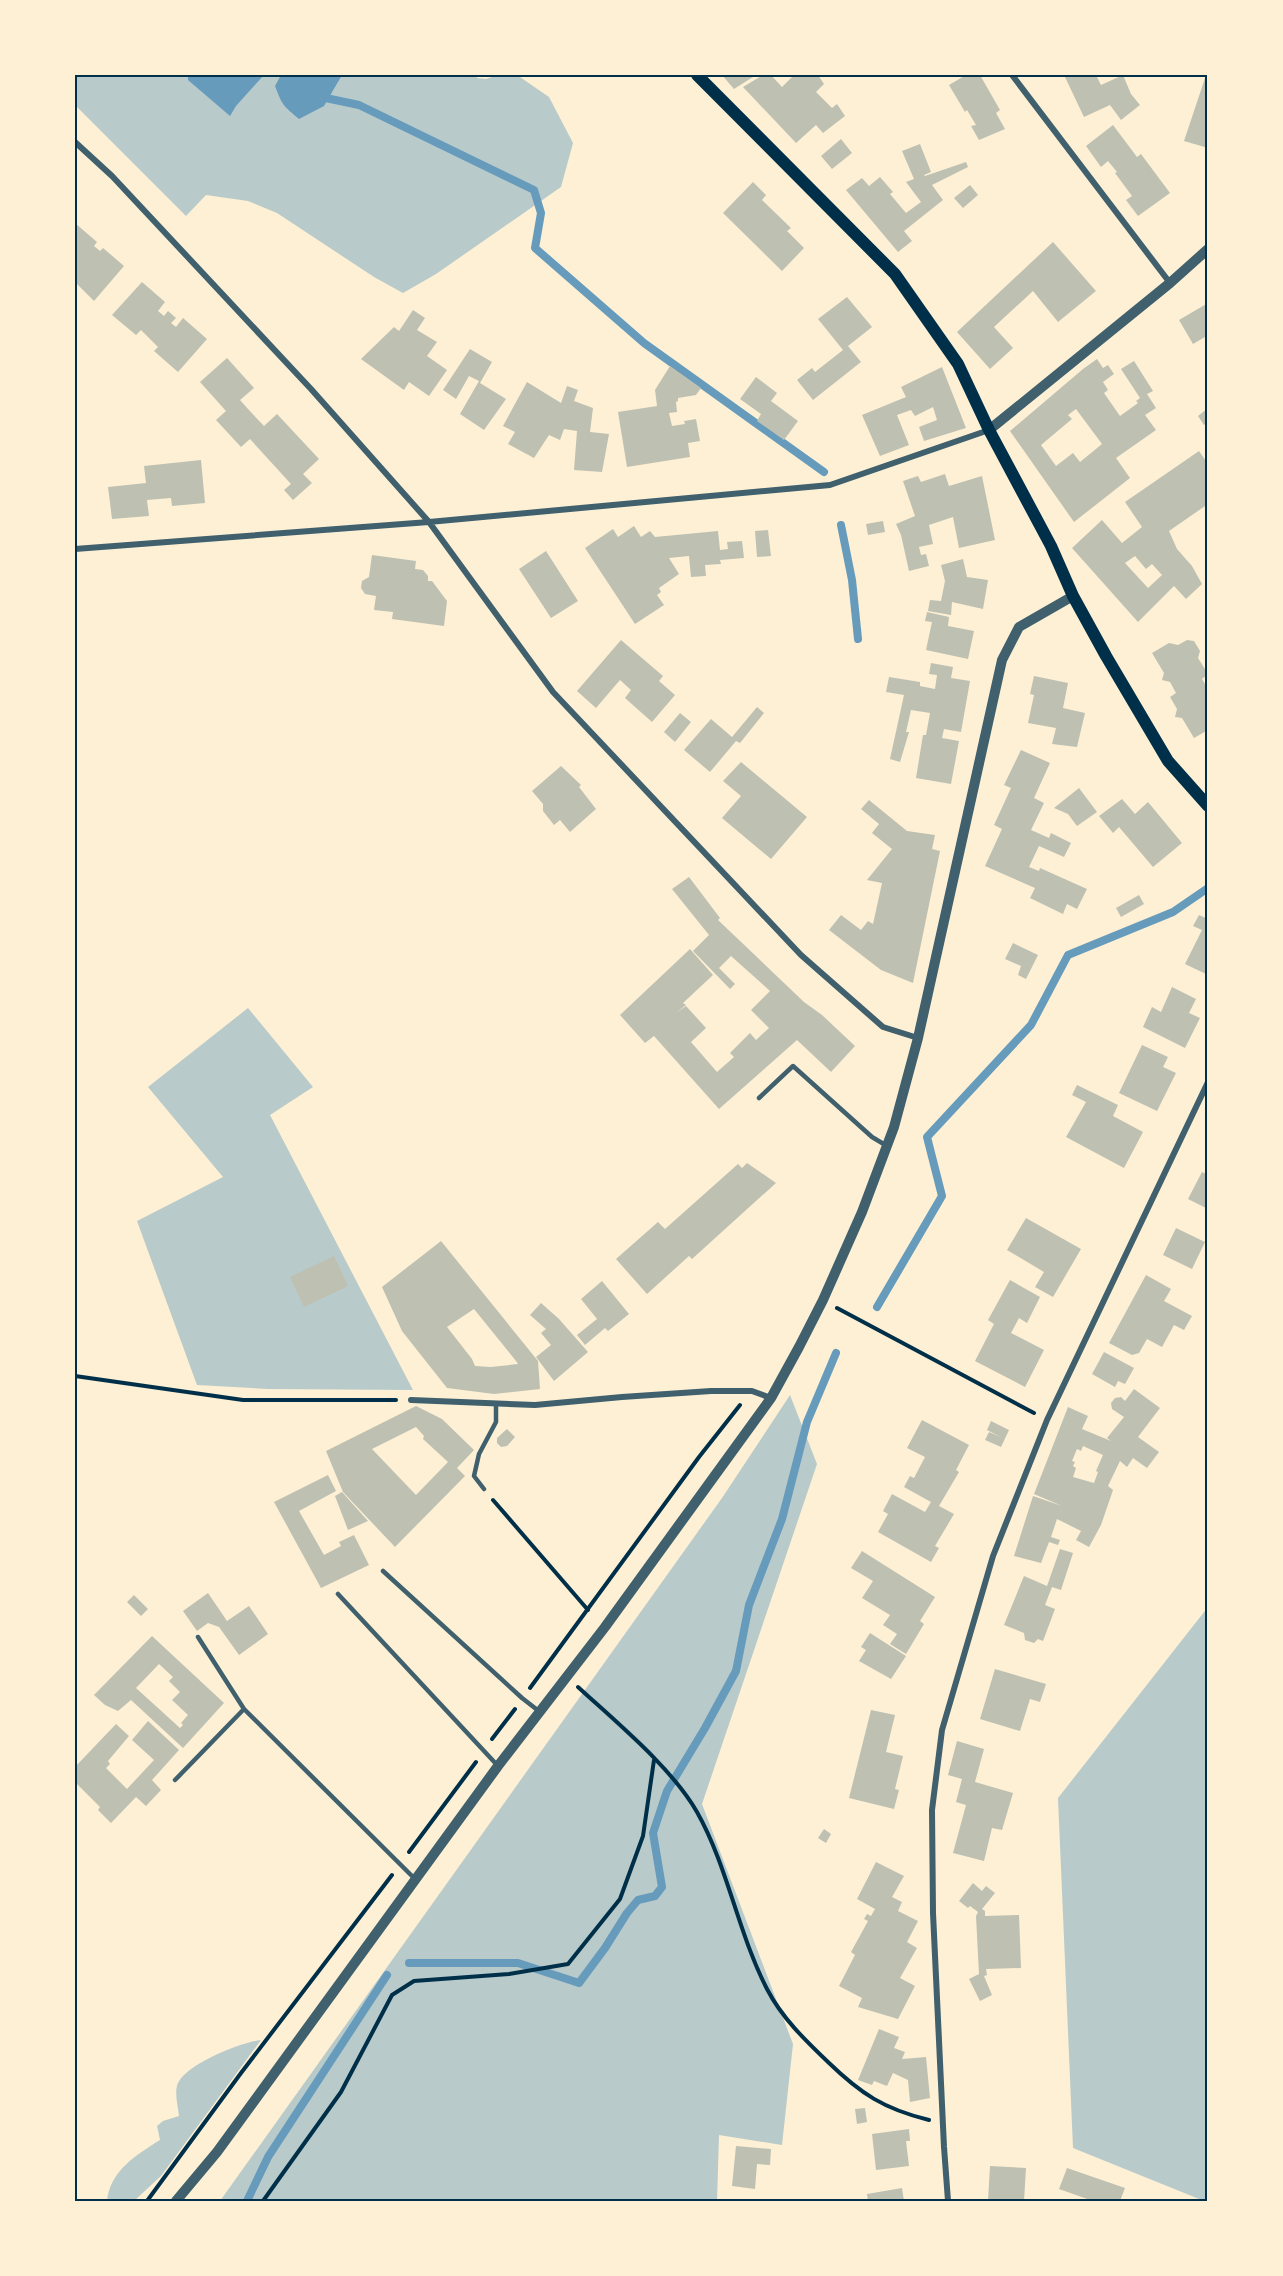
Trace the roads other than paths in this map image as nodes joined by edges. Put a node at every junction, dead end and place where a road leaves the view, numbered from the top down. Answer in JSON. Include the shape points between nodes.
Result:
{"nodes":[{"id":1,"x":697,"y":75,"type":"edge"},
{"id":2,"x":1012,"y":75,"type":"edge"},
{"id":3,"x":75,"y":142,"type":"edge"},
{"id":4,"x":1208,"y":249,"type":"edge"},
{"id":5,"x":1170,"y":283,"type":"junction"},
{"id":6,"x":989,"y":430,"type":"junction"},
{"id":7,"x":429,"y":522,"type":"junction"},
{"id":8,"x":75,"y":549,"type":"edge"},
{"id":9,"x":1073,"y":596,"type":"junction"},
{"id":10,"x":1208,"y":807,"type":"edge"},
{"id":11,"x":918,"y":1038,"type":"junction"},
{"id":12,"x":1208,"y":1082,"type":"edge"},
{"id":13,"x":759,"y":1098,"type":"dead end"},
{"id":14,"x":887,"y":1146,"type":"junction"},
{"id":15,"x":771,"y":1398,"type":"junction"},
{"id":16,"x":411,"y":1400,"type":"road end"},
{"id":17,"x":496,"y":1405,"type":"junction"},
{"id":18,"x":484,"y":1488,"type":"road end"},
{"id":19,"x":383,"y":1571,"type":"dead end"},
{"id":20,"x":338,"y":1594,"type":"dead end"},
{"id":21,"x":198,"y":1637,"type":"dead end"},
{"id":22,"x":244,"y":1709,"type":"junction"},
{"id":23,"x":540,"y":1712,"type":"junction"},
{"id":24,"x":498,"y":1766,"type":"junction"},
{"id":25,"x":175,"y":1780,"type":"dead end"},
{"id":26,"x":416,"y":1880,"type":"junction"},
{"id":27,"x":176,"y":2201,"type":"edge"},
{"id":28,"x":948,"y":2201,"type":"edge"}],
"edges":[{"from":1,"to":6,"type":"main road","via":[[895,274],[958,364]]},
{"from":2,"to":5,"type":"street"},
{"from":3,"to":7,"type":"street","via":[[112,176],[311,389]]},
{"from":4,"to":5,"type":"street"},
{"from":5,"to":6,"type":"street"},
{"from":6,"to":7,"type":"street","via":[[830,485]]},
{"from":6,"to":9,"type":"main road"},
{"from":7,"to":8,"type":"street"},
{"from":7,"to":11,"type":"street","via":[[553,692],[801,955],[883,1027]]},
{"from":9,"to":10,"type":"main road","via":[[1168,761]]},
{"from":9,"to":11,"type":"street","via":[[1019,627],[1002,660]]},
{"from":11,"to":14,"type":"street"},
{"from":12,"to":28,"type":"street","via":[[1047,1420],[977,1604],[942,1730],[932,1810],[933,1913]]},
{"from":13,"to":14,"type":"lane","via":[[793,1066]]},
{"from":14,"to":15,"type":"street","via":[[823,1300]]},
{"from":15,"to":17,"type":"street","via":[[752,1390],[711,1391]]},
{"from":15,"to":23,"type":"street"},
{"from":16,"to":17,"type":"street"},
{"from":17,"to":18,"type":"lane","via":[[496,1422],[479,1454],[474,1476]]},
{"from":19,"to":23,"type":"lane"},
{"from":20,"to":24,"type":"lane"},
{"from":21,"to":22,"type":"lane"},
{"from":22,"to":25,"type":"lane"},
{"from":22,"to":26,"type":"lane"},
{"from":23,"to":24,"type":"street"},
{"from":24,"to":26,"type":"street"},
{"from":26,"to":27,"type":"street","via":[[217,2152]]}]}
